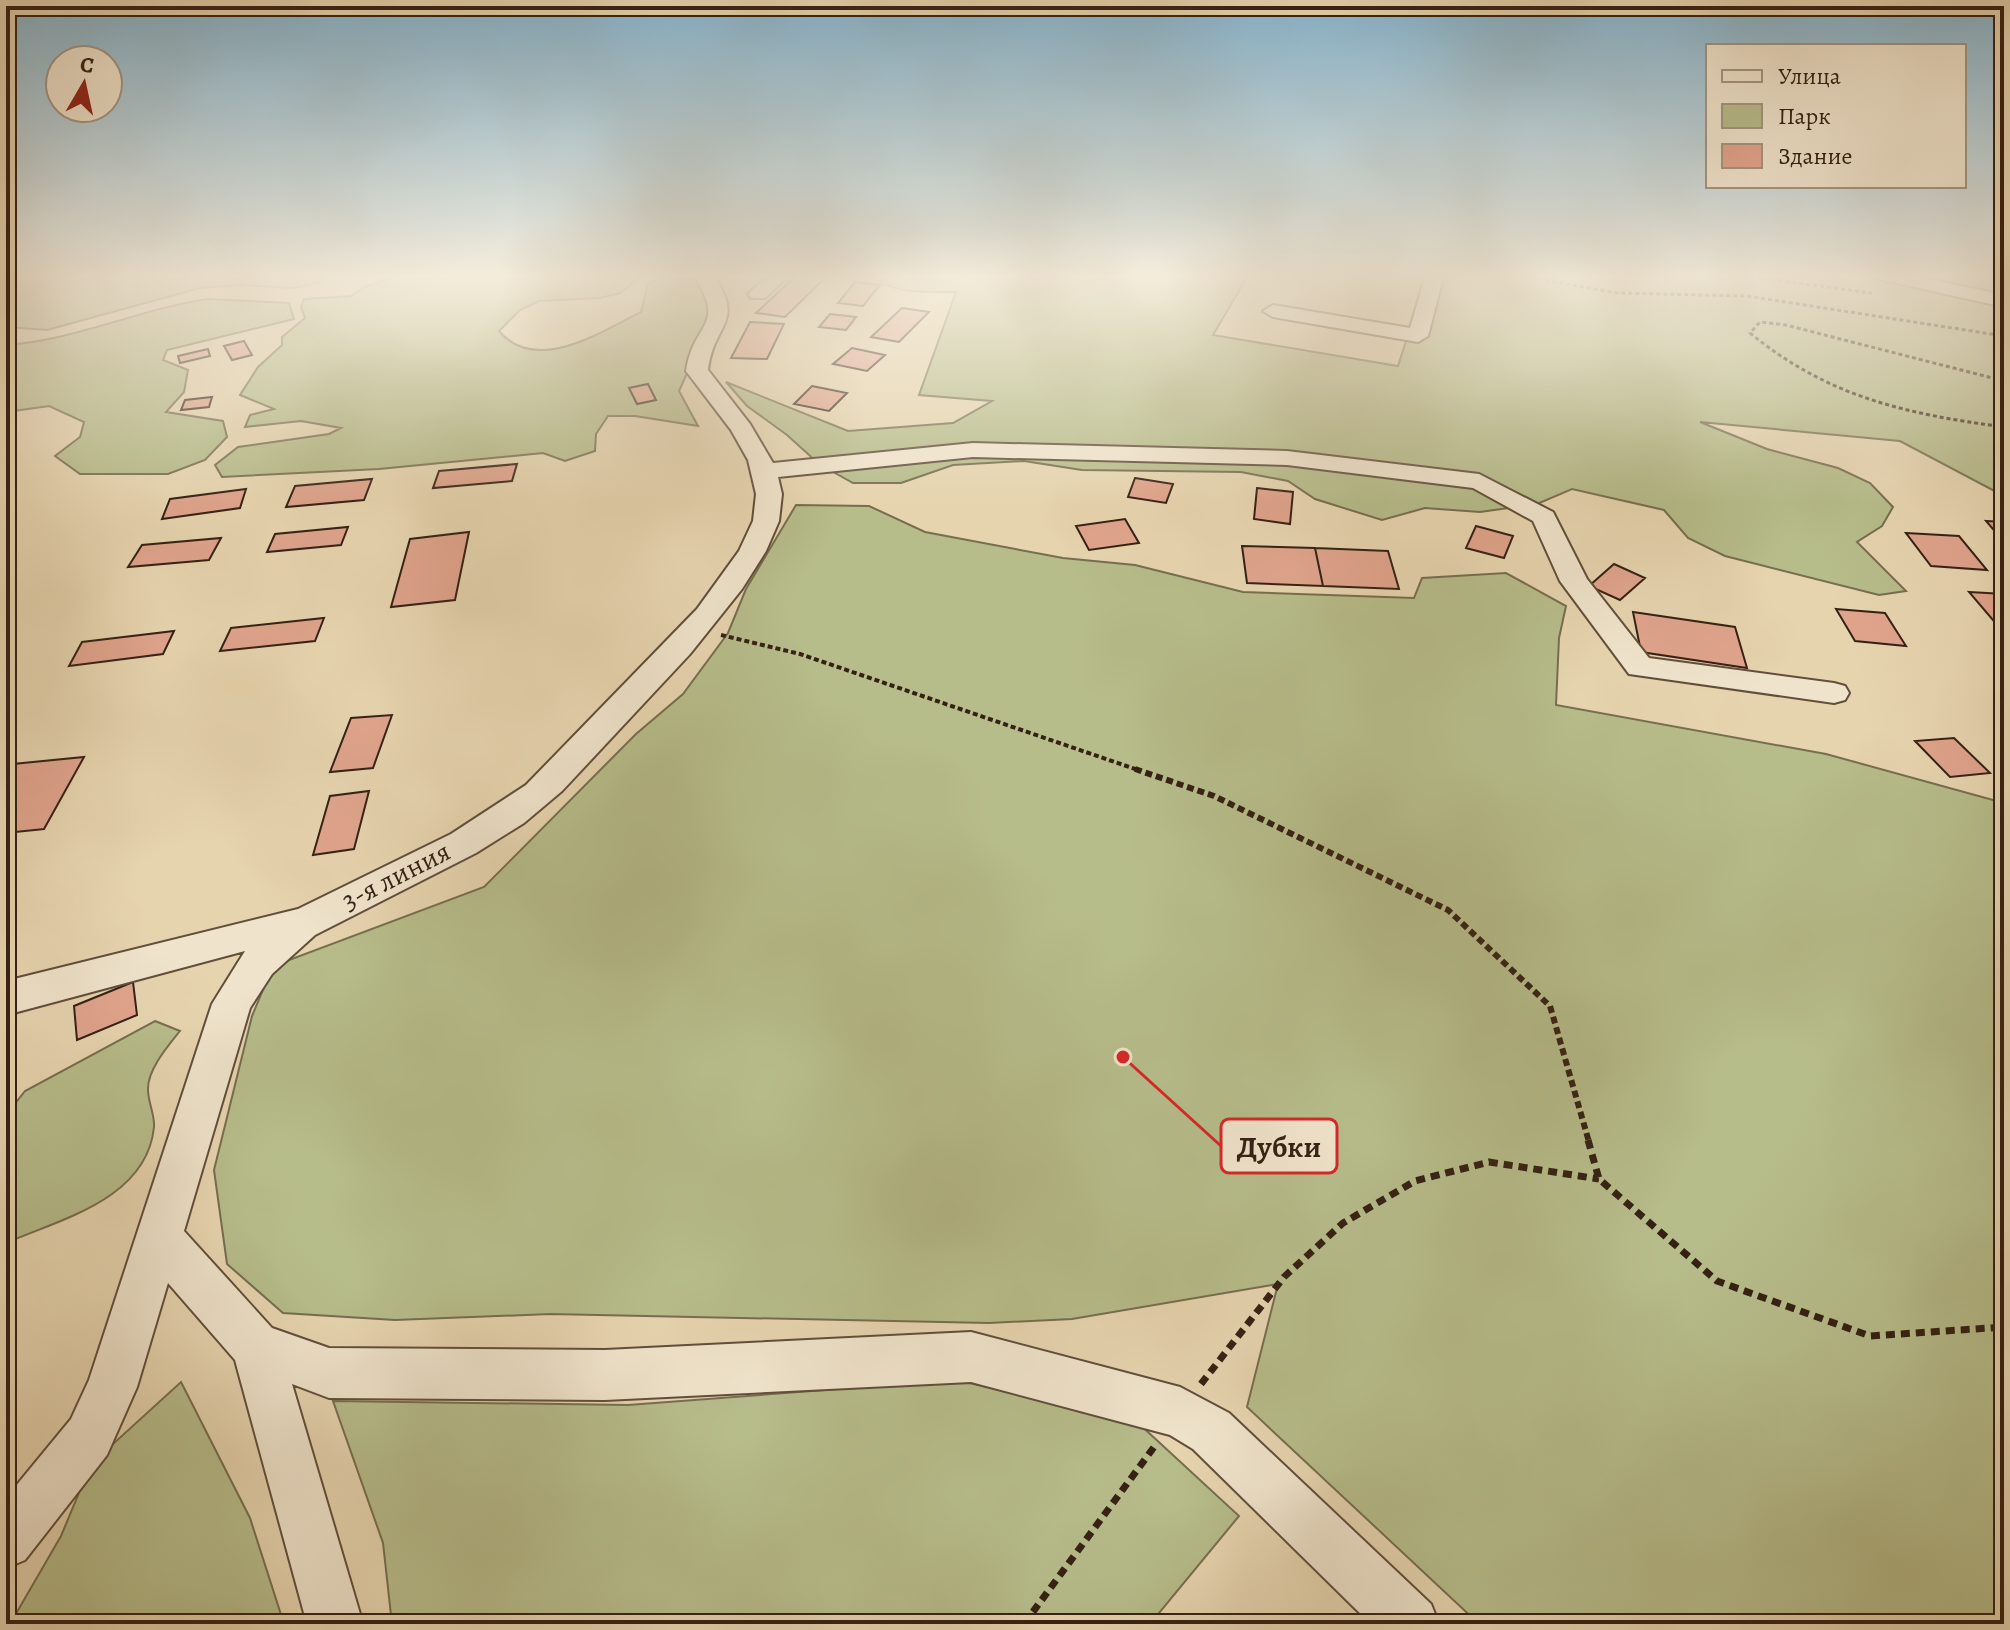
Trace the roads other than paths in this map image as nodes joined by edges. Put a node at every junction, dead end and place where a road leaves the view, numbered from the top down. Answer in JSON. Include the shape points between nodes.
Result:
{"nodes":[{"id":1,"x":703,"y":350,"type":"edge"},
{"id":2,"x":765,"y":471,"type":"junction"},
{"id":3,"x":1834,"y":693,"type":"dead end"},
{"id":4,"x":308,"y":920,"type":"junction"},
{"id":5,"x":6,"y":998,"type":"edge"},
{"id":6,"x":160,"y":1239,"type":"junction"},
{"id":7,"x":256,"y":1347,"type":"junction"},
{"id":8,"x":6,"y":1541,"type":"edge"},
{"id":9,"x":335,"y":1624,"type":"edge"},
{"id":10,"x":1411,"y":1624,"type":"edge"}],
"edges":[{"from":1,"to":2,"type":"street","name":"3-я линия","via":[[697,371]]},
{"from":2,"to":3,"type":"street","via":[[973,450],[1287,458],[1479,481],[1544,517],[1574,581],[1640,667]]},
{"from":2,"to":4,"type":"street","name":"3-я линия","via":[[769,494],[764,525],[744,563],[696,629],[555,777],[514,813],[457,847]]},
{"from":4,"to":5,"type":"street"},
{"from":4,"to":6,"type":"street","name":"3-я линия","via":[[277,942],[232,1004]]},
{"from":6,"to":7,"type":"street"},
{"from":6,"to":8,"type":"street","name":"3-я линия","via":[[112,1387],[89,1437]]},
{"from":7,"to":9,"type":"street"},
{"from":7,"to":10,"type":"street","via":[[329,1373],[605,1375],[971,1357],[1180,1412],[1211,1431]]}]}
